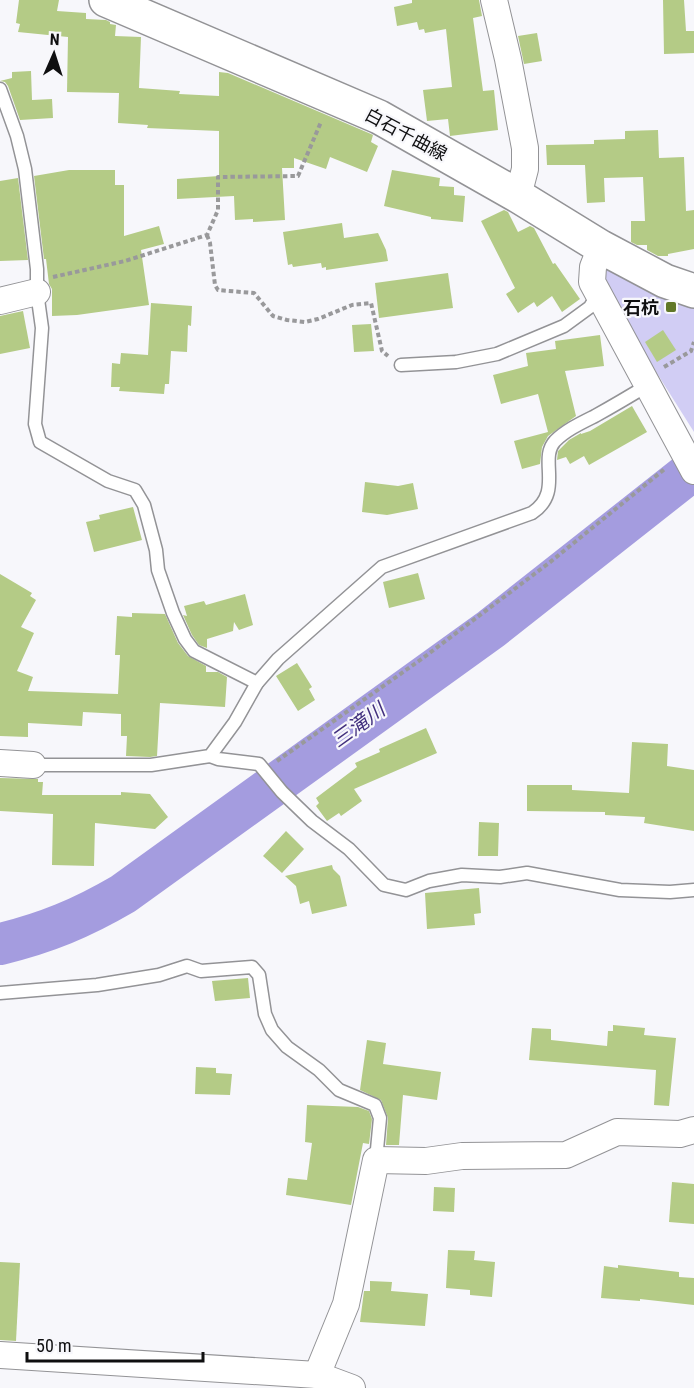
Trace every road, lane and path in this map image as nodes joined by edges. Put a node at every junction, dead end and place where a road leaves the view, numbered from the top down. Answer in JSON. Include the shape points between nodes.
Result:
{"nodes":[{"id":1,"x":106,"y":0,"type":"edge"},
{"id":2,"x":494,"y":0,"type":"edge"},
{"id":3,"x":0,"y":89,"type":"edge"},
{"id":4,"x":332,"y":96,"type":"junction"},
{"id":5,"x":518,"y":196,"type":"junction"},
{"id":6,"x":207,"y":235,"type":"junction"},
{"id":7,"x":601,"y":247,"type":"junction"},
{"id":8,"x":694,"y":291,"type":"edge"},
{"id":9,"x":37,"y":292,"type":"junction"},
{"id":10,"x":598,"y":294,"type":"junction"},
{"id":11,"x":0,"y":301,"type":"edge"},
{"id":12,"x":694,"y":342,"type":"edge"},
{"id":13,"x":401,"y":365,"type":"joint"},
{"id":14,"x":646,"y":382,"type":"junction"},
{"id":15,"x":688,"y":460,"type":"edge"},
{"id":16,"x":257,"y":683,"type":"junction"},
{"id":17,"x":210,"y":756,"type":"junction"},
{"id":18,"x":0,"y":763,"type":"edge"},
{"id":19,"x":33,"y":765,"type":"joint"},
{"id":20,"x":266,"y":772,"type":"junction"},
{"id":21,"x":694,"y":890,"type":"edge"},
{"id":22,"x":0,"y":993,"type":"edge"},
{"id":23,"x":694,"y":1130,"type":"edge"},
{"id":24,"x":376,"y":1160,"type":"junction"},
{"id":25,"x":0,"y":1355,"type":"edge"},
{"id":26,"x":317,"y":1374,"type":"junction"},
{"id":27,"x":352,"y":1388,"type":"edge"}],
"edges":[{"from":1,"to":4,"type":"main road","name":"白石千曲線"},
{"from":2,"to":5,"type":"street","via":[[525,148],[525,169]]},
{"from":3,"to":9,"type":"lane","via":[[25,169]]},
{"from":4,"to":5,"type":"main road","name":"白石千曲線","via":[[378,117]]},
{"from":4,"to":6,"type":"path","via":[[298,176],[218,177],[218,210]]},
{"from":5,"to":7,"type":"main road","name":"白石千曲線"},
{"from":6,"to":9,"type":"path","via":[[125,261],[45,279]]},
{"from":6,"to":13,"type":"path","via":[[218,290],[255,293],[273,316],[305,322],[352,305],[371,303],[382,351]]},
{"from":7,"to":8,"type":"main road","name":"白石千曲線","via":[[665,281]]},
{"from":7,"to":10,"type":"street","via":[[592,282]]},
{"from":9,"to":11,"type":"street"},
{"from":9,"to":16,"type":"lane","via":[[42,328],[35,424],[40,442],[108,481],[135,490],[144,505],[158,570],[185,639],[194,651]]},
{"from":10,"to":13,"type":"lane","via":[[590,307],[564,326],[497,354],[456,362]]},
{"from":10,"to":14,"type":"street"},
{"from":12,"to":14,"type":"path","via":[[691,351]]},
{"from":14,"to":15,"type":"street"},
{"from":14,"to":16,"type":"lane","via":[[628,398],[570,429],[554,443],[543,506],[382,567],[278,659]]},
{"from":15,"to":20,"type":"path"},
{"from":16,"to":17,"type":"lane"},
{"from":17,"to":19,"type":"lane","via":[[151,765]]},
{"from":17,"to":20,"type":"lane","via":[[259,764]]},
{"from":18,"to":19,"type":"street"},
{"from":20,"to":21,"type":"lane","via":[[312,821],[349,849],[384,885],[406,890],[462,875],[500,877],[527,873],[620,890]]},
{"from":22,"to":24,"type":"lane","via":[[97,985],[159,975],[187,966],[201,972],[252,967],[259,975],[265,1014],[272,1030],[287,1047],[339,1090],[375,1105],[380,1118]]},
{"from":23,"to":24,"type":"street","via":[[680,1134],[617,1132],[566,1155]]},
{"from":24,"to":26,"type":"street","via":[[346,1304]]},
{"from":25,"to":26,"type":"street"},
{"from":26,"to":27,"type":"street"}]}
